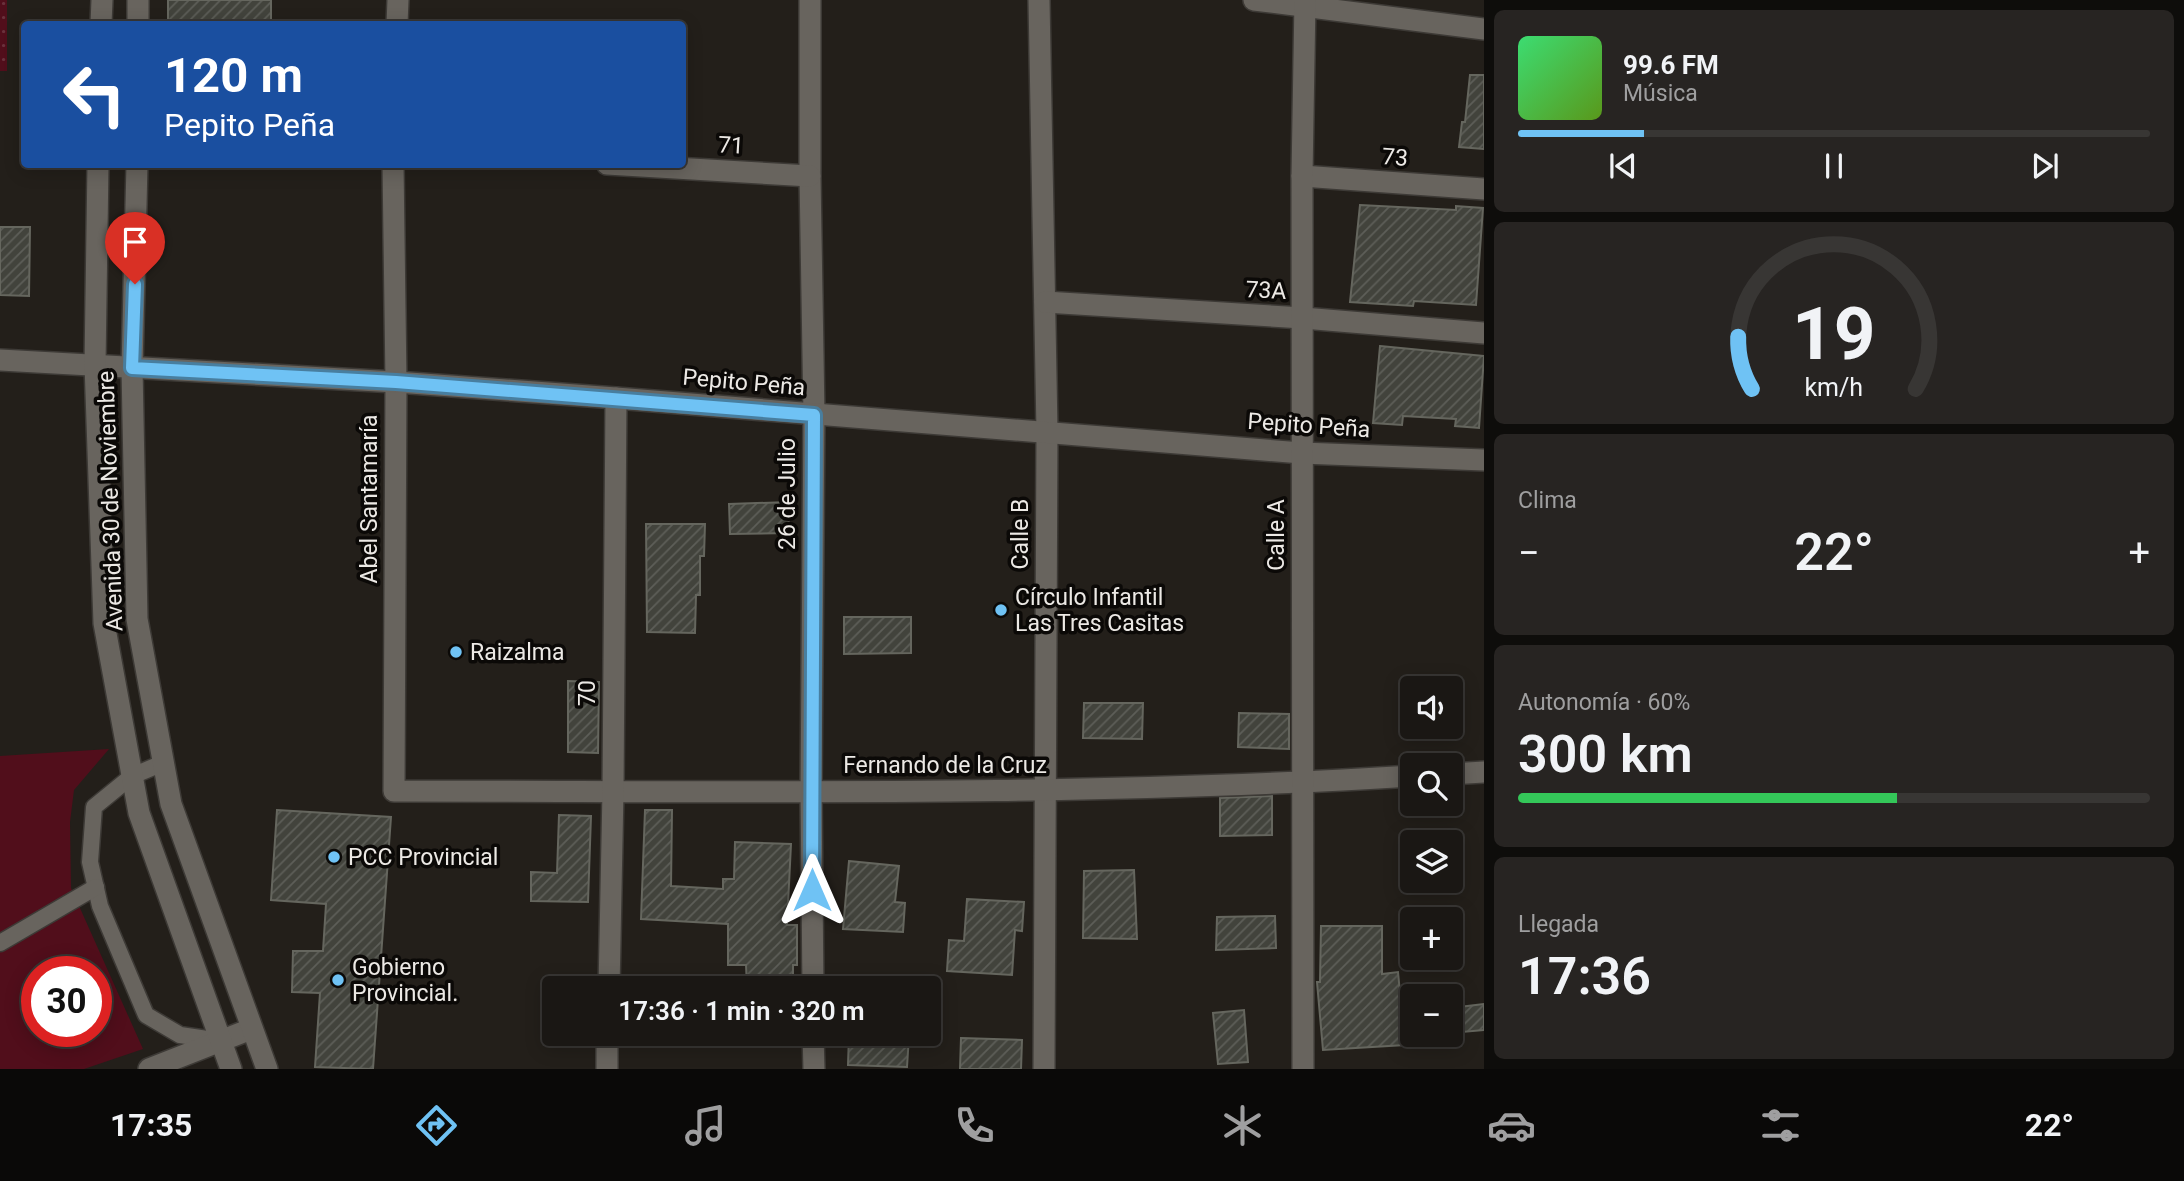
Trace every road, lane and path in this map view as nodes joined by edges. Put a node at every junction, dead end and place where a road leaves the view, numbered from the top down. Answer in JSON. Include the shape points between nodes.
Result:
{"nodes":[{"id":1,"x":102,"y":0,"type":"edge"},
{"id":2,"x":138,"y":0,"type":"edge"},
{"id":3,"x":398,"y":0,"type":"edge"},
{"id":4,"x":810,"y":0,"type":"edge"},
{"id":5,"x":1039,"y":0,"type":"edge"},
{"id":6,"x":1254,"y":0,"type":"edge"},
{"id":7,"x":1305,"y":4,"type":"edge"},
{"id":8,"x":101,"y":21,"type":"edge"},
{"id":9,"x":138,"y":21,"type":"edge"},
{"id":10,"x":397,"y":21,"type":"edge"},
{"id":11,"x":1484,"y":29,"type":"edge"},
{"id":12,"x":97,"y":168,"type":"edge"},
{"id":13,"x":137,"y":168,"type":"edge"},
{"id":14,"x":393,"y":168,"type":"edge"},
{"id":15,"x":675,"y":168,"type":"edge"},
{"id":16,"x":810,"y":176,"type":"junction"},
{"id":17,"x":1302,"y":176,"type":"junction"},
{"id":18,"x":1484,"y":189,"type":"edge"},
{"id":19,"x":1045,"y":302,"type":"junction"},
{"id":20,"x":1303,"y":318,"type":"junction"},
{"id":21,"x":1484,"y":333,"type":"edge"},
{"id":22,"x":0,"y":360,"type":"edge"},
{"id":23,"x":95,"y":365,"type":"junction"},
{"id":24,"x":132,"y":368,"type":"junction"},
{"id":25,"x":396,"y":382,"type":"junction"},
{"id":26,"x":616,"y":398,"type":"junction"},
{"id":27,"x":814,"y":415,"type":"junction"},
{"id":28,"x":1047,"y":431,"type":"junction"},
{"id":29,"x":1302,"y":453,"type":"junction"},
{"id":30,"x":1484,"y":460,"type":"edge"},
{"id":31,"x":163,"y":764,"type":"junction"},
{"id":32,"x":1484,"y":772,"type":"edge"},
{"id":33,"x":1463,"y":773,"type":"edge"},
{"id":34,"x":132,"y":776,"type":"junction"},
{"id":35,"x":1400,"y":777,"type":"edge"},
{"id":36,"x":1303,"y":783,"type":"junction"},
{"id":37,"x":394,"y":791,"type":"joint"},
{"id":38,"x":613,"y":791,"type":"junction"},
{"id":39,"x":1045,"y":791,"type":"junction"},
{"id":40,"x":811,"y":792,"type":"junction"},
{"id":41,"x":96,"y":887,"type":"junction"},
{"id":42,"x":0,"y":943,"type":"edge"},
{"id":43,"x":608,"y":976,"type":"edge"},
{"id":44,"x":813,"y":976,"type":"edge"},
{"id":45,"x":251,"y":1029,"type":"junction"},
{"id":46,"x":221,"y":1041,"type":"junction"},
{"id":47,"x":607,"y":1046,"type":"edge"},
{"id":48,"x":813,"y":1046,"type":"edge"},
{"id":49,"x":149,"y":1069,"type":"edge"},
{"id":50,"x":231,"y":1069,"type":"edge"},
{"id":51,"x":267,"y":1069,"type":"edge"},
{"id":52,"x":607,"y":1069,"type":"edge"},
{"id":53,"x":814,"y":1069,"type":"edge"},
{"id":54,"x":1044,"y":1069,"type":"edge"},
{"id":55,"x":1303,"y":1069,"type":"edge"}],
"edges":[{"from":1,"to":8,"type":"street"},
{"from":2,"to":9,"type":"street"},
{"from":3,"to":10,"type":"street"},
{"from":4,"to":16,"type":"street","name":"26 de Julio"},
{"from":5,"to":19,"type":"street","name":"Calle B"},
{"from":6,"to":7,"type":"street"},
{"from":7,"to":11,"type":"street"},
{"from":7,"to":17,"type":"street","name":"Calle A"},
{"from":12,"to":23,"type":"street","name":"Avenida 30 de Noviembre"},
{"from":13,"to":24,"type":"street","name":"Avenida 30 de Noviembre"},
{"from":14,"to":25,"type":"street","name":"Abel Santamaría"},
{"from":15,"to":16,"type":"street","name":"71"},
{"from":16,"to":27,"type":"street","name":"26 de Julio"},
{"from":17,"to":18,"type":"street","name":"73"},
{"from":17,"to":20,"type":"street","name":"Calle A"},
{"from":19,"to":20,"type":"street","name":"73A"},
{"from":19,"to":28,"type":"street","name":"Calle B"},
{"from":20,"to":21,"type":"street","name":"73A"},
{"from":20,"to":29,"type":"street","name":"Calle A"},
{"from":22,"to":23,"type":"street","name":"Pepito Peña"},
{"from":23,"to":24,"type":"street","name":"Pepito Peña"},
{"from":23,"to":34,"type":"street","name":"Avenida 30 de Noviembre","via":[[104,623]]},
{"from":24,"to":25,"type":"street","name":"Pepito Peña"},
{"from":24,"to":31,"type":"street","name":"Avenida 30 de Noviembre","via":[[137,620]]},
{"from":25,"to":26,"type":"street","name":"Pepito Peña"},
{"from":25,"to":37,"type":"street","name":"Abel Santamaría"},
{"from":26,"to":27,"type":"street","name":"Pepito Peña"},
{"from":26,"to":38,"type":"street","name":"70"},
{"from":27,"to":28,"type":"street","name":"Pepito Peña"},
{"from":27,"to":40,"type":"street","name":"26 de Julio"},
{"from":28,"to":29,"type":"street","name":"Pepito Peña"},
{"from":28,"to":39,"type":"street","name":"Calle B"},
{"from":29,"to":30,"type":"street","name":"Pepito Peña"},
{"from":29,"to":36,"type":"street","name":"Calle A"},
{"from":31,"to":34,"type":"lane"},
{"from":31,"to":45,"type":"street","name":"Avenida 30 de Noviembre","via":[[171,804]]},
{"from":32,"to":33,"type":"street"},
{"from":34,"to":41,"type":"lane","via":[[94,807],[90,862]]},
{"from":34,"to":46,"type":"street","name":"Avenida 30 de Noviembre","via":[[139,813]]},
{"from":35,"to":36,"type":"street","name":"Fernando de la Cruz"},
{"from":36,"to":39,"type":"street","name":"Fernando de la Cruz"},
{"from":36,"to":55,"type":"street","name":"Calle A"},
{"from":37,"to":38,"type":"street","name":"Fernando de la Cruz"},
{"from":38,"to":40,"type":"street","name":"Fernando de la Cruz"},
{"from":38,"to":43,"type":"street","name":"70"},
{"from":39,"to":40,"type":"street","name":"Fernando de la Cruz"},
{"from":39,"to":54,"type":"street","name":"Calle B"},
{"from":40,"to":44,"type":"street","name":"26 de Julio"},
{"from":41,"to":42,"type":"lane"},
{"from":41,"to":46,"type":"lane","via":[[146,1015],[180,1035]]},
{"from":45,"to":46,"type":"street"},
{"from":45,"to":51,"type":"street","name":"Avenida 30 de Noviembre"},
{"from":46,"to":49,"type":"street"},
{"from":46,"to":50,"type":"street","name":"Avenida 30 de Noviembre"},
{"from":47,"to":52,"type":"street"},
{"from":48,"to":53,"type":"street"}]}
